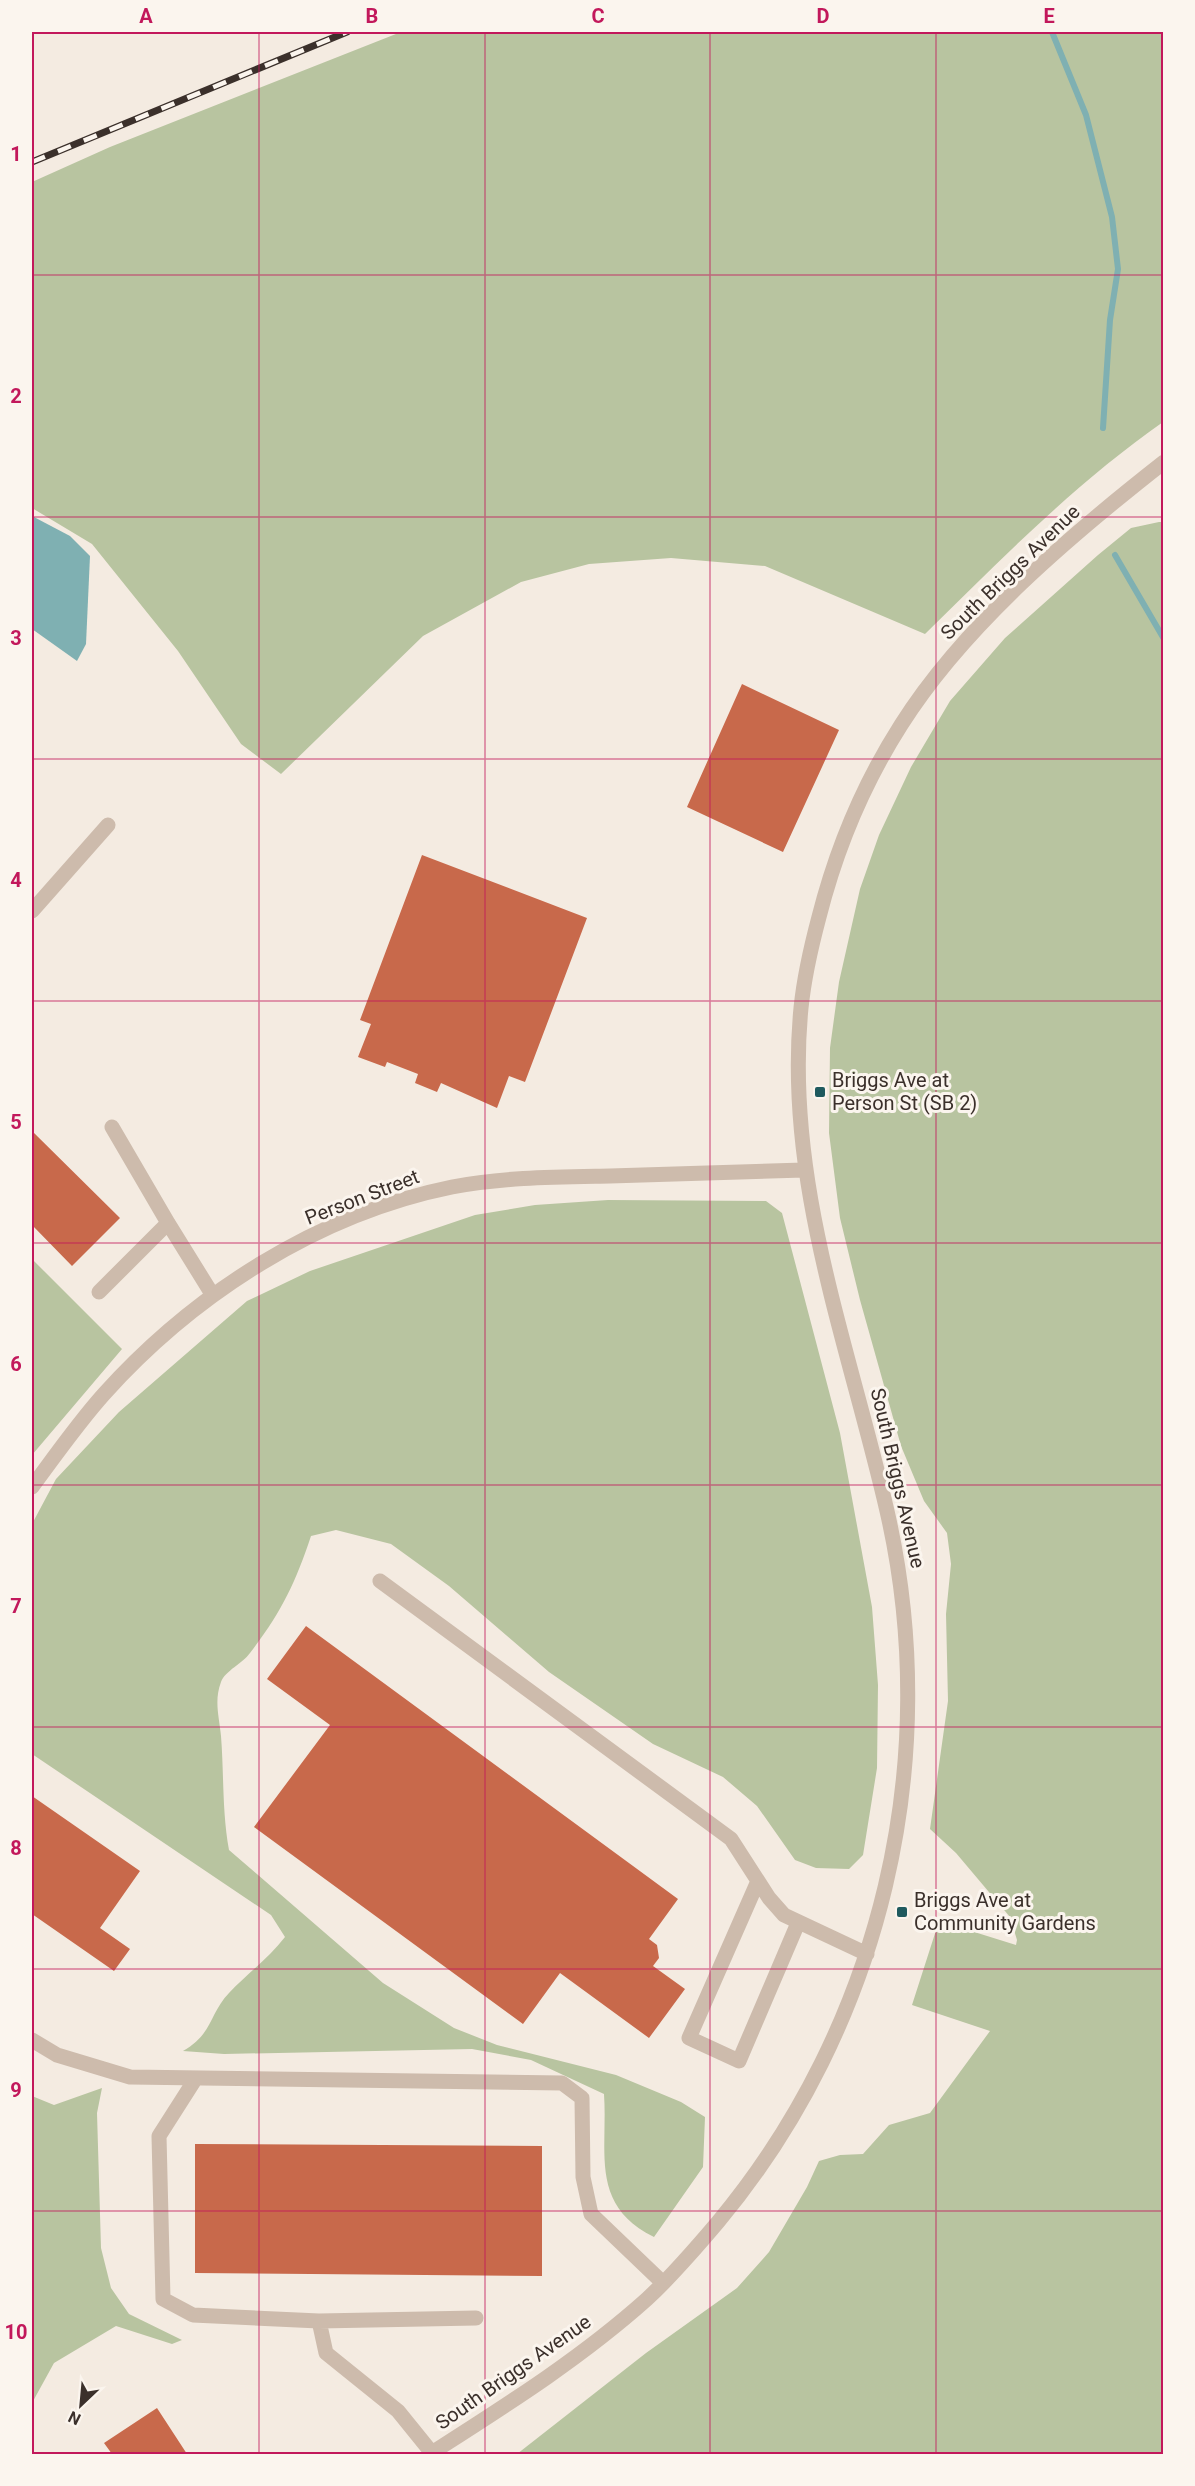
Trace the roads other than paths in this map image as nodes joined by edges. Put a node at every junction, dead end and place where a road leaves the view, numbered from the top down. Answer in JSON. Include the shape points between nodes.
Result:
{"nodes":[{"id":1,"x":1164,"y":462,"type":"edge"},
{"id":2,"x":108,"y":825,"type":"dead end"},
{"id":3,"x":32,"y":911,"type":"edge"},
{"id":4,"x":112,"y":1127,"type":"dead end"},
{"id":5,"x":804,"y":1170,"type":"junction"},
{"id":6,"x":168,"y":1223,"type":"junction"},
{"id":7,"x":99,"y":1292,"type":"dead end"},
{"id":8,"x":212,"y":1293,"type":"junction"},
{"id":9,"x":32,"y":1487,"type":"edge"},
{"id":10,"x":380,"y":1581,"type":"dead end"},
{"id":11,"x":758,"y":1881,"type":"junction"},
{"id":12,"x":798,"y":1923,"type":"junction"},
{"id":13,"x":867,"y":1954,"type":"junction"},
{"id":14,"x":32,"y":2040,"type":"edge"},
{"id":15,"x":196,"y":2078,"type":"junction"},
{"id":16,"x":663,"y":2283,"type":"junction"},
{"id":17,"x":476,"y":2318,"type":"dead end"},
{"id":18,"x":319,"y":2320,"type":"junction"},
{"id":19,"x":431,"y":2454,"type":"edge"}],
"edges":[{"from":1,"to":5,"type":"street","name":"South Briggs Avenue","via":[[1068,543],[969,636],[902,723],[872,778],[827,886],[806,973],[798,1058]]},
{"from":2,"to":3,"type":"street"},
{"from":4,"to":6,"type":"street"},
{"from":5,"to":8,"type":"street","name":"Person Street","via":[[526,1178],[453,1187],[371,1211],[312,1237]]},
{"from":5,"to":13,"type":"street","name":"South Briggs Avenue","via":[[892,1536],[907,1649],[909,1711],[900,1818],[891,1869]]},
{"from":6,"to":7,"type":"street"},
{"from":6,"to":8,"type":"street"},
{"from":8,"to":9,"type":"street","name":"Person Street","via":[[104,1394]]},
{"from":10,"to":11,"type":"street","via":[[731,1839]]},
{"from":11,"to":12,"type":"street","via":[[784,1915]]},
{"from":11,"to":12,"type":"street","via":[[689,2038],[739,2061]]},
{"from":12,"to":13,"type":"street"},
{"from":13,"to":16,"type":"street","name":"South Briggs Avenue","via":[[839,2029],[773,2148],[745,2189]]},
{"from":14,"to":15,"type":"street","via":[[57,2055],[130,2077]]},
{"from":15,"to":16,"type":"street","via":[[562,2083],[582,2098],[583,2177],[591,2214]]},
{"from":15,"to":18,"type":"street","via":[[159,2136],[163,2299],[193,2316]]},
{"from":16,"to":19,"type":"street","name":"South Briggs Avenue","via":[[560,2370]]},
{"from":17,"to":18,"type":"street"},
{"from":18,"to":19,"type":"street","via":[[326,2353],[398,2410]]}]}
